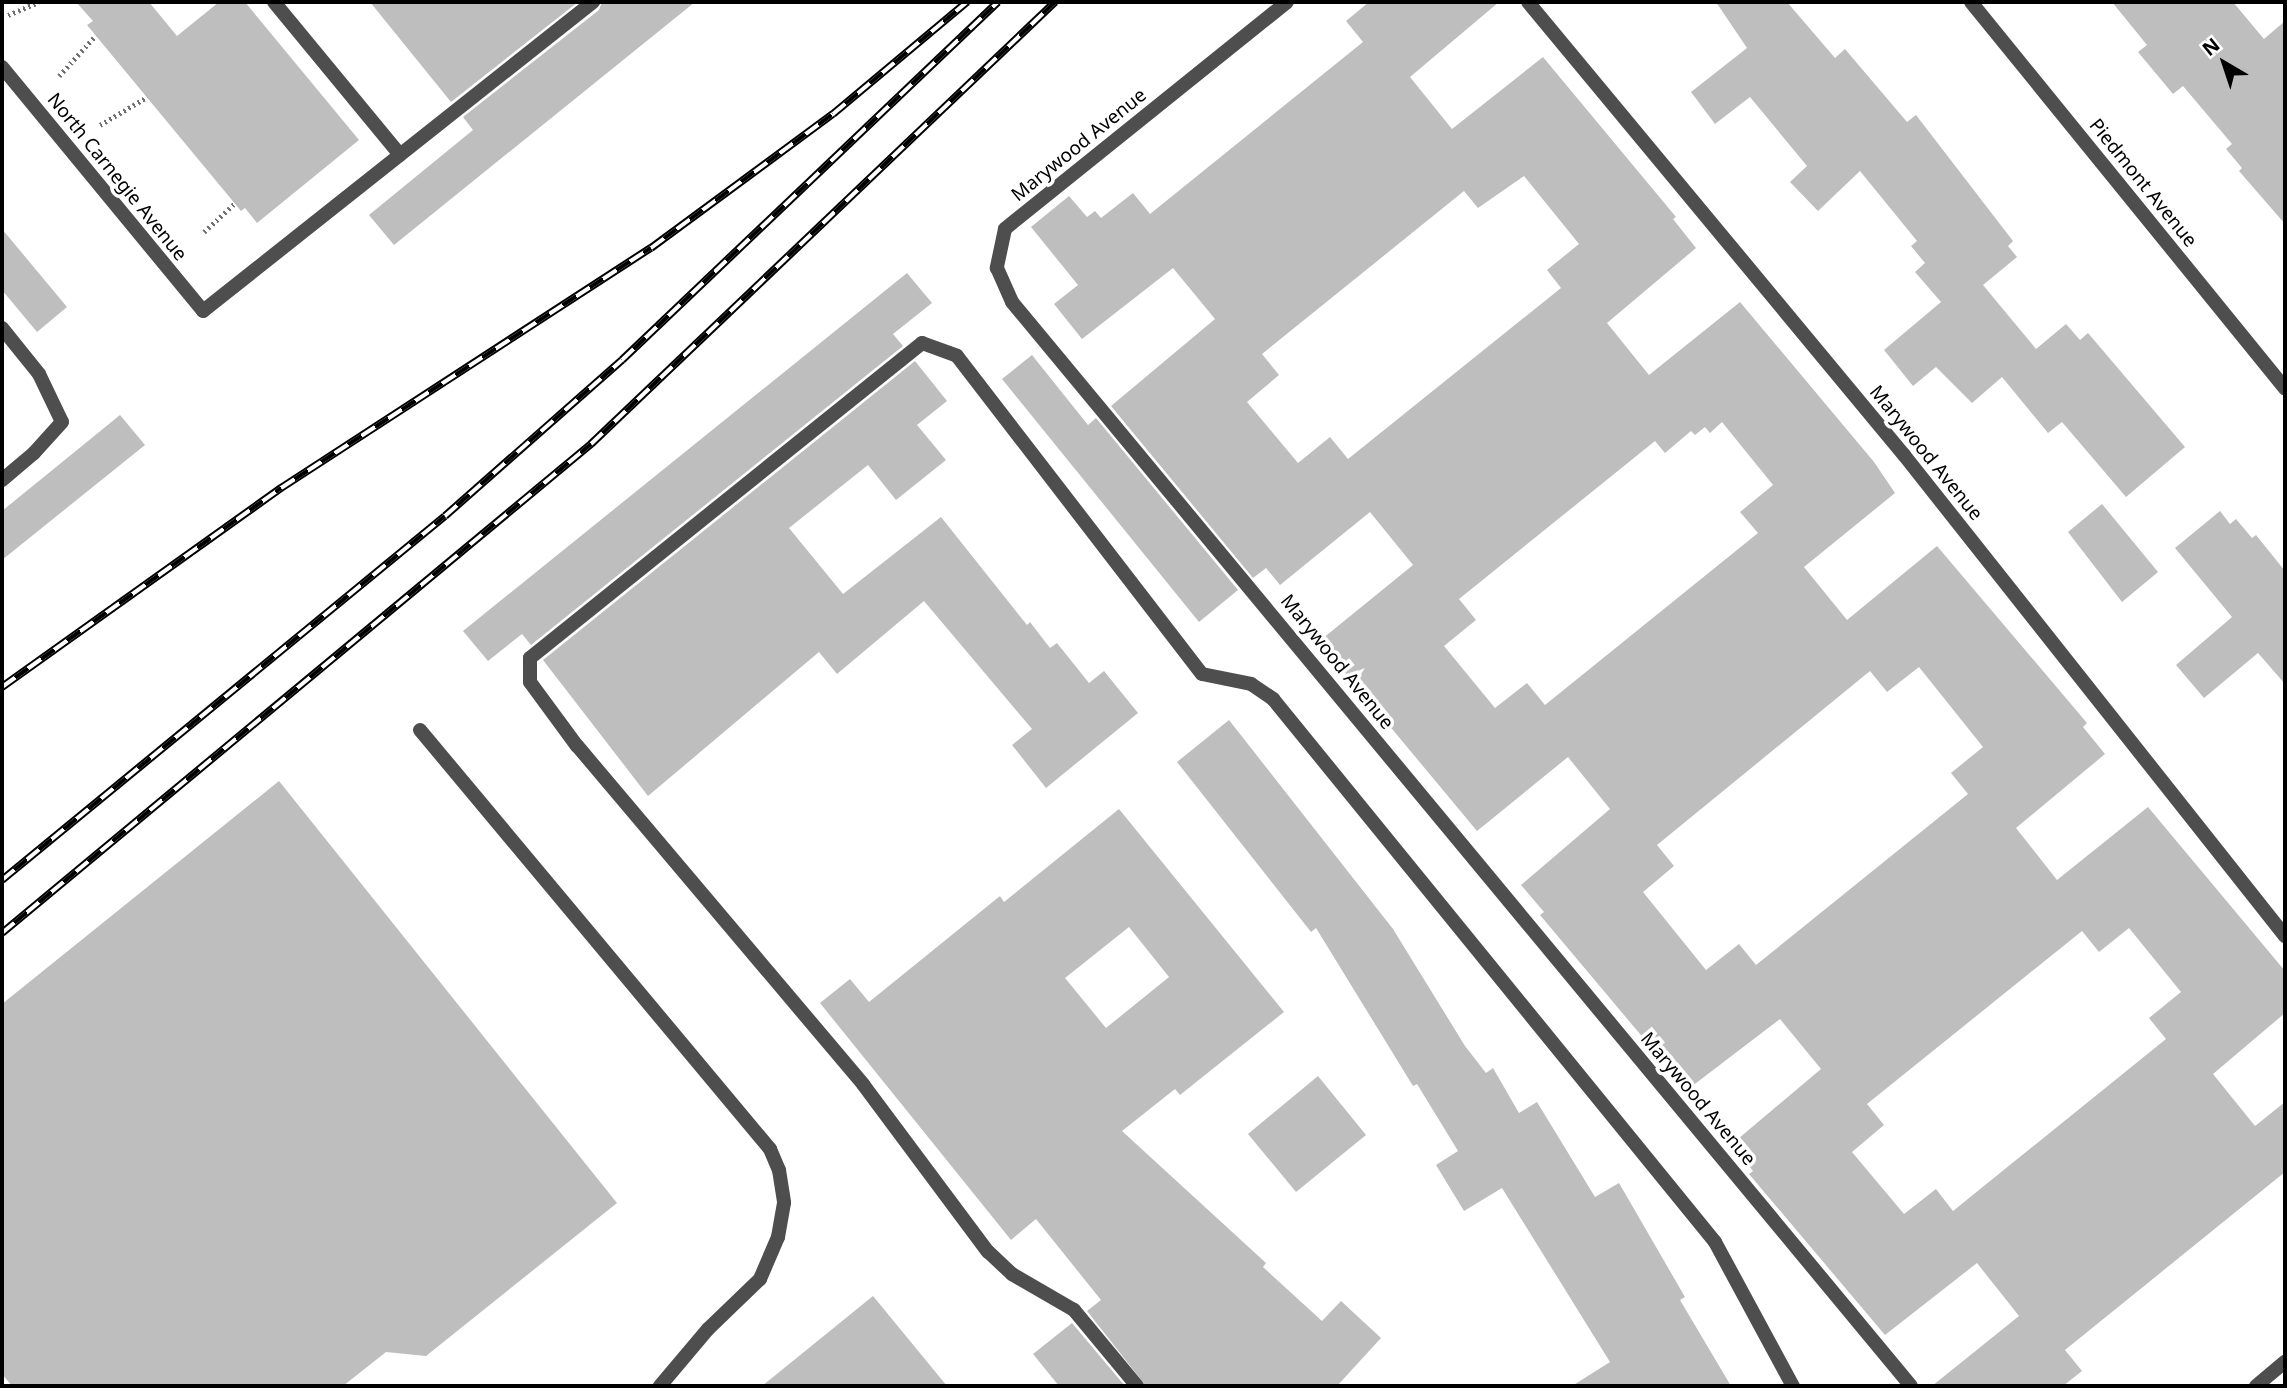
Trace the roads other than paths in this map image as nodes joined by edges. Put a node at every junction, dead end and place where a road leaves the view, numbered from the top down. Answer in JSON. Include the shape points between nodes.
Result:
{"nodes":[{"id":1,"x":274,"y":2,"type":"edge"},
{"id":2,"x":593,"y":2,"type":"edge"},
{"id":3,"x":1287,"y":2,"type":"edge"},
{"id":4,"x":1528,"y":2,"type":"edge"},
{"id":5,"x":1971,"y":2,"type":"edge"},
{"id":6,"x":2,"y":67,"type":"edge"},
{"id":7,"x":400,"y":155,"type":"junction"},
{"id":8,"x":2,"y":328,"type":"edge"},
{"id":9,"x":2285,"y":389,"type":"edge"},
{"id":10,"x":2,"y":480,"type":"edge"},
{"id":11,"x":420,"y":730,"type":"dead end"},
{"id":12,"x":2285,"y":936,"type":"edge"},
{"id":13,"x":2284,"y":1366,"type":"edge"},
{"id":14,"x":660,"y":1386,"type":"edge"},
{"id":15,"x":1137,"y":1386,"type":"edge"},
{"id":16,"x":1793,"y":1386,"type":"edge"},
{"id":17,"x":1911,"y":1386,"type":"edge"},
{"id":18,"x":2256,"y":1386,"type":"edge"}],
"edges":[{"from":1,"to":7,"type":"street"},
{"from":2,"to":7,"type":"street"},
{"from":3,"to":17,"type":"street","name":"Marywood Avenue","via":[[1005,229],[997,268],[1012,302]]},
{"from":4,"to":12,"type":"street","name":"Marywood Avenue","via":[[1904,455]]},
{"from":5,"to":9,"type":"street","name":"Piedmont Avenue"},
{"from":6,"to":7,"type":"street","name":"North Carnegie Avenue","via":[[203,311]]},
{"from":8,"to":10,"type":"street","via":[[39,374],[62,422]]},
{"from":11,"to":14,"type":"street","via":[[770,1149],[779,1170],[784,1203],[778,1237],[760,1279],[708,1329]]},
{"from":13,"to":18,"type":"street"},
{"from":15,"to":16,"type":"street","via":[[1074,1310],[1012,1274],[988,1252],[863,1084],[577,746],[530,682],[530,658],[922,343],[957,356],[1202,674],[1251,684],[1273,699],[1715,1242]]}]}
